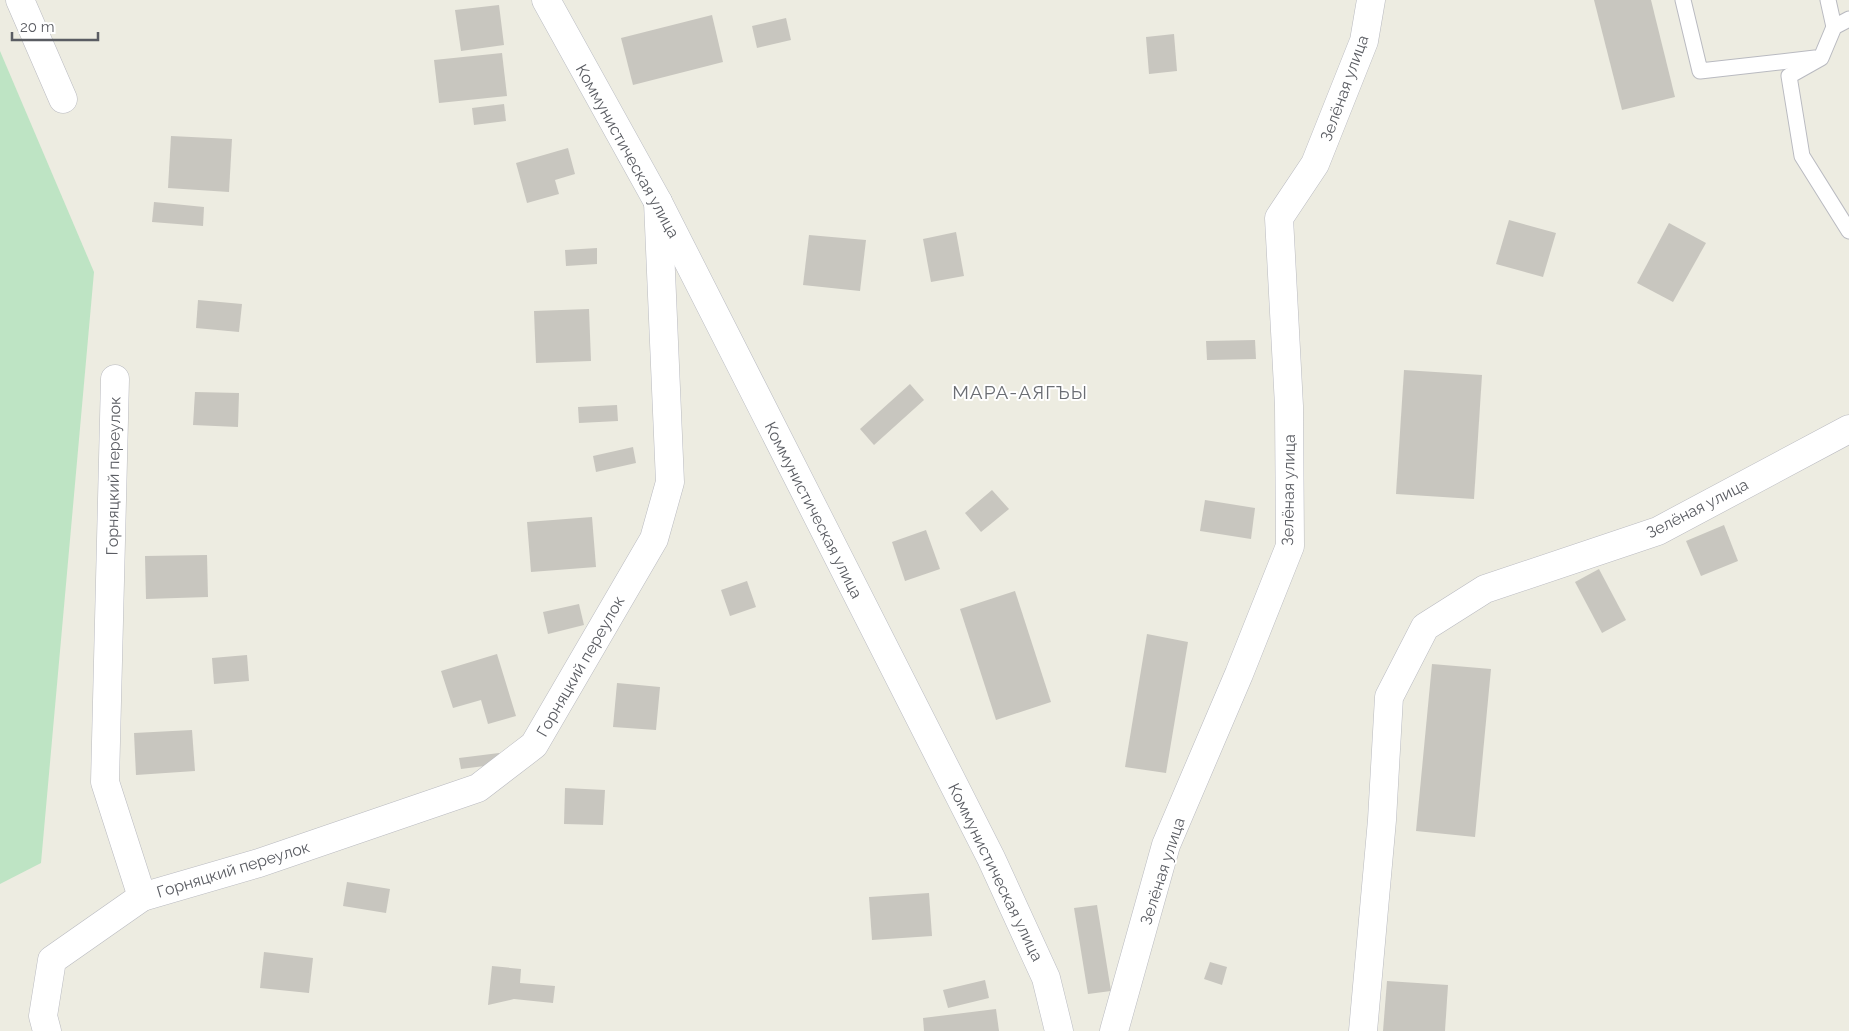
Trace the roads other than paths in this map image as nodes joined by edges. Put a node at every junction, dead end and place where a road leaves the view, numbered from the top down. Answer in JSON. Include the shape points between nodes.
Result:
{"nodes":[{"id":1,"x":20,"y":0,"type":"edge"},
{"id":2,"x":546,"y":0,"type":"edge"},
{"id":3,"x":1371,"y":0,"type":"edge"},
{"id":4,"x":1683,"y":0,"type":"edge"},
{"id":5,"x":1828,"y":0,"type":"edge"},
{"id":6,"x":1849,"y":19,"type":"edge"},
{"id":7,"x":1834,"y":27,"type":"junction"},
{"id":8,"x":1821,"y":58,"type":"junction"},
{"id":9,"x":63,"y":99,"type":"dead end"},
{"id":10,"x":658,"y":202,"type":"junction"},
{"id":11,"x":1849,"y":231,"type":"edge"},
{"id":12,"x":115,"y":379,"type":"dead end"},
{"id":13,"x":1849,"y":428,"type":"edge"},
{"id":14,"x":142,"y":896,"type":"junction"},
{"id":15,"x":47,"y":1031,"type":"edge"},
{"id":16,"x":1059,"y":1031,"type":"edge"},
{"id":17,"x":1114,"y":1031,"type":"edge"},
{"id":18,"x":1363,"y":1031,"type":"edge"}],
"edges":[{"from":1,"to":9,"type":"street"},
{"from":2,"to":10,"type":"street","name":"Коммунистическая улица"},
{"from":3,"to":17,"type":"street","name":"Зелёная улица","via":[[1364,42],[1315,164],[1279,218],[1289,406],[1290,546],[1166,845]]},
{"from":4,"to":8,"type":"lane","via":[[1700,71]]},
{"from":5,"to":7,"type":"lane"},
{"from":6,"to":7,"type":"lane"},
{"from":7,"to":8,"type":"lane"},
{"from":8,"to":11,"type":"lane","via":[[1789,76],[1802,156]]},
{"from":10,"to":14,"type":"street","name":"Горняцкий переулок","via":[[670,482],[654,539],[534,746],[478,788],[259,863]]},
{"from":10,"to":16,"type":"street","name":"Коммунистическая улица","via":[[991,858],[1046,978]]},
{"from":12,"to":14,"type":"street","name":"Горняцкий переулок","via":[[106,782]]},
{"from":13,"to":18,"type":"street","name":"Зелёная улица","via":[[1658,531],[1486,589],[1425,627],[1389,697],[1382,820]]},
{"from":14,"to":15,"type":"street","name":"Горняцкий переулок","via":[[52,960],[43,1016]]}]}
